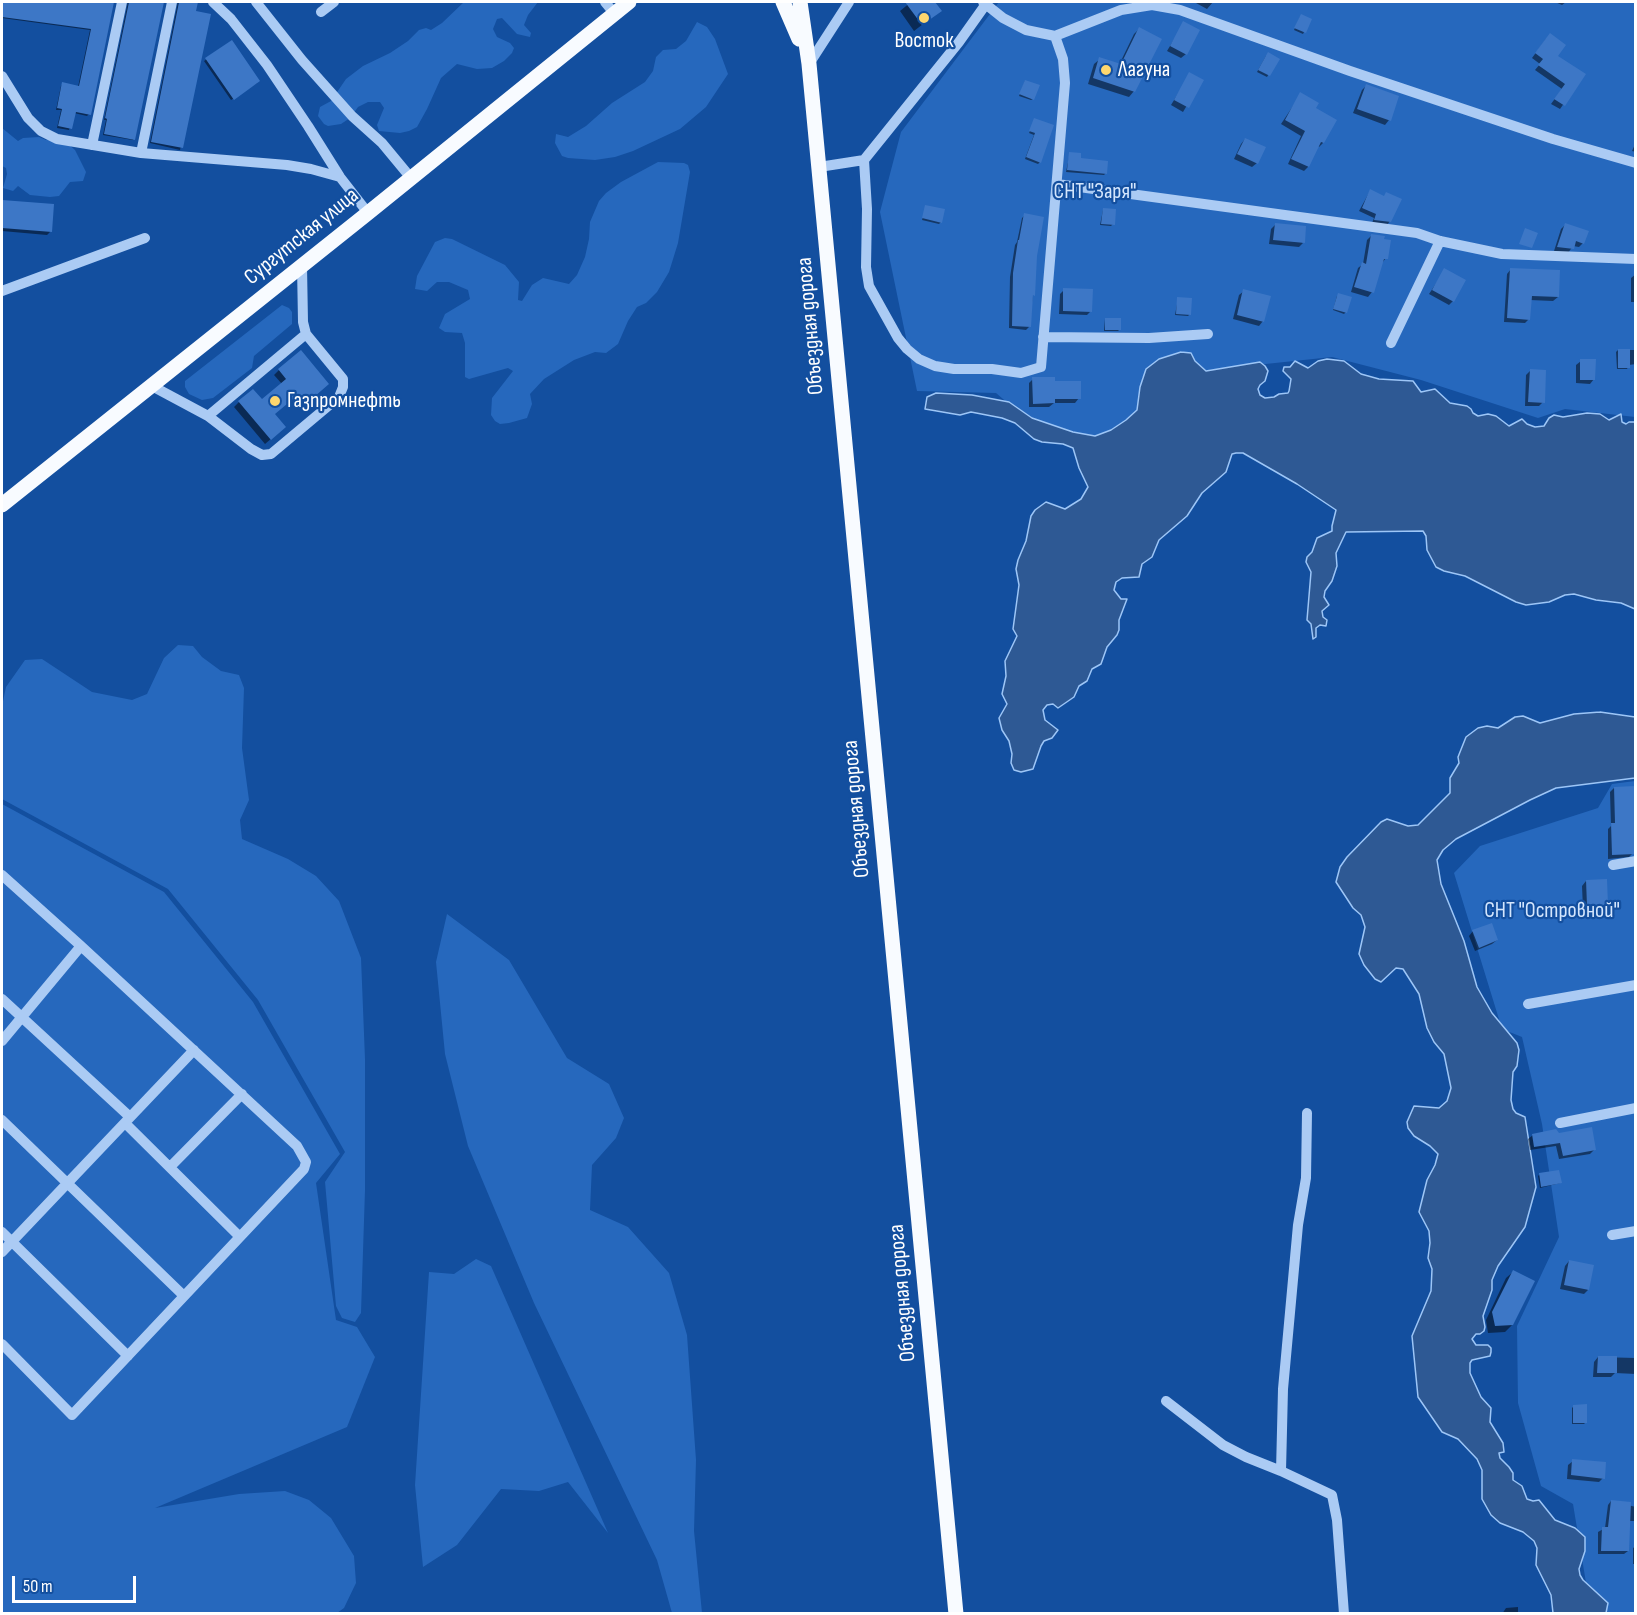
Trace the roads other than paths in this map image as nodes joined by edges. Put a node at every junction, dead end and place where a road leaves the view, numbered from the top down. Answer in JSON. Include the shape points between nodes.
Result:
{"nodes":[{"id":1,"x":122,"y":2,"type":"edge"},
{"id":2,"x":172,"y":2,"type":"edge"},
{"id":3,"x":213,"y":2,"type":"edge"},
{"id":4,"x":256,"y":2,"type":"edge"},
{"id":5,"x":334,"y":2,"type":"edge"},
{"id":6,"x":629,"y":2,"type":"edge"},
{"id":7,"x":783,"y":2,"type":"edge"},
{"id":8,"x":800,"y":2,"type":"edge"},
{"id":9,"x":806,"y":2,"type":"edge"},
{"id":10,"x":849,"y":2,"type":"edge"},
{"id":11,"x":985,"y":3,"type":"edge"},
{"id":12,"x":610,"y":7,"type":"edge"},
{"id":13,"x":321,"y":12,"type":"dead end"},
{"id":14,"x":1055,"y":36,"type":"junction"},
{"id":15,"x":809,"y":64,"type":"junction"},
{"id":16,"x":2,"y":76,"type":"edge"},
{"id":17,"x":92,"y":145,"type":"junction"},
{"id":18,"x":141,"y":153,"type":"junction"},
{"id":19,"x":864,"y":160,"type":"junction"},
{"id":20,"x":1635,"y":163,"type":"edge"},
{"id":21,"x":819,"y":167,"type":"junction"},
{"id":22,"x":340,"y":177,"type":"junction"},
{"id":23,"x":411,"y":178,"type":"junction"},
{"id":24,"x":1057,"y":184,"type":"junction"},
{"id":25,"x":369,"y":213,"type":"junction"},
{"id":26,"x":145,"y":238,"type":"dead end"},
{"id":27,"x":1440,"y":240,"type":"junction"},
{"id":28,"x":1635,"y":259,"type":"edge"},
{"id":29,"x":302,"y":266,"type":"junction"},
{"id":30,"x":2,"y":291,"type":"edge"},
{"id":31,"x":1208,"y":333,"type":"dead end"},
{"id":32,"x":306,"y":334,"type":"junction"},
{"id":33,"x":1043,"y":337,"type":"junction"},
{"id":34,"x":1391,"y":343,"type":"dead end"},
{"id":35,"x":152,"y":386,"type":"junction"},
{"id":36,"x":208,"y":417,"type":"junction"},
{"id":37,"x":2,"y":505,"type":"edge"},
{"id":38,"x":1635,"y":861,"type":"edge"},
{"id":39,"x":1613,"y":865,"type":"dead end"},
{"id":40,"x":2,"y":875,"type":"edge"},
{"id":41,"x":81,"y":946,"type":"junction"},
{"id":42,"x":1635,"y":985,"type":"edge"},
{"id":43,"x":2,"y":999,"type":"edge"},
{"id":44,"x":1528,"y":1004,"type":"dead end"},
{"id":45,"x":22,"y":1018,"type":"junction"},
{"id":46,"x":2,"y":1041,"type":"edge"},
{"id":47,"x":194,"y":1050,"type":"junction"},
{"id":48,"x":242,"y":1094,"type":"junction"},
{"id":49,"x":1635,"y":1108,"type":"edge"},
{"id":50,"x":1308,"y":1113,"type":"dead end"},
{"id":51,"x":2,"y":1120,"type":"edge"},
{"id":52,"x":128,"y":1120,"type":"junction"},
{"id":53,"x":1560,"y":1123,"type":"dead end"},
{"id":54,"x":170,"y":1167,"type":"junction"},
{"id":55,"x":67,"y":1184,"type":"junction"},
{"id":56,"x":1635,"y":1231,"type":"edge"},
{"id":57,"x":2,"y":1232,"type":"edge"},
{"id":58,"x":1612,"y":1235,"type":"dead end"},
{"id":59,"x":240,"y":1237,"type":"junction"},
{"id":60,"x":11,"y":1242,"type":"junction"},
{"id":61,"x":2,"y":1252,"type":"edge"},
{"id":62,"x":184,"y":1296,"type":"junction"},
{"id":63,"x":2,"y":1344,"type":"edge"},
{"id":64,"x":128,"y":1356,"type":"junction"},
{"id":65,"x":1166,"y":1401,"type":"dead end"},
{"id":66,"x":1281,"y":1471,"type":"junction"},
{"id":67,"x":956,"y":1614,"type":"edge"},
{"id":68,"x":1344,"y":1614,"type":"edge"}],
"edges":[{"from":1,"to":17,"type":"lane"},
{"from":2,"to":18,"type":"lane"},
{"from":3,"to":22,"type":"lane","via":[[267,65]]},
{"from":4,"to":23,"type":"lane","via":[[302,60]]},
{"from":5,"to":13,"type":"lane"},
{"from":6,"to":12,"type":"main road","name":"Сургутская улица"},
{"from":7,"to":15,"type":"main road"},
{"from":8,"to":15,"type":"main road","name":"Объездная дорога"},
{"from":9,"to":15,"type":"main road"},
{"from":10,"to":15,"type":"lane"},
{"from":11,"to":14,"type":"lane","via":[[1026,30]]},
{"from":11,"to":19,"type":"lane","via":[[959,42]]},
{"from":12,"to":23,"type":"main road","name":"Сургутская улица"},
{"from":14,"to":20,"type":"lane","via":[[1122,10],[1152,5],[1180,10],[1350,71]]},
{"from":14,"to":24,"type":"lane","via":[[1065,83]]},
{"from":15,"to":21,"type":"main road","name":"Объездная дорога"},
{"from":16,"to":17,"type":"lane","via":[[28,118],[41,131],[57,139]]},
{"from":17,"to":18,"type":"lane"},
{"from":18,"to":22,"type":"lane","via":[[287,165]]},
{"from":19,"to":21,"type":"lane"},
{"from":19,"to":33,"type":"lane","via":[[869,286],[907,349],[935,366],[1021,373],[1041,367]]},
{"from":21,"to":67,"type":"main road","name":"Объездная дорога"},
{"from":22,"to":25,"type":"lane"},
{"from":23,"to":25,"type":"main road","name":"Сургутская улица"},
{"from":24,"to":27,"type":"lane","via":[[1417,233]]},
{"from":24,"to":33,"type":"lane"},
{"from":25,"to":29,"type":"main road","name":"Сургутская улица"},
{"from":26,"to":30,"type":"lane"},
{"from":27,"to":28,"type":"lane","via":[[1502,254]]},
{"from":27,"to":34,"type":"lane"},
{"from":29,"to":32,"type":"lane"},
{"from":29,"to":35,"type":"main road","name":"Сургутская улица"},
{"from":31,"to":33,"type":"lane","via":[[1149,338]]},
{"from":32,"to":36,"type":"lane"},
{"from":32,"to":36,"type":"lane","via":[[343,379],[339,397],[271,454],[262,455],[251,449]]},
{"from":35,"to":36,"type":"lane"},
{"from":35,"to":37,"type":"main road","name":"Сургутская улица"},
{"from":38,"to":39,"type":"lane"},
{"from":40,"to":41,"type":"lane"},
{"from":41,"to":45,"type":"lane"},
{"from":41,"to":47,"type":"lane"},
{"from":42,"to":44,"type":"lane"},
{"from":43,"to":45,"type":"lane"},
{"from":45,"to":46,"type":"lane"},
{"from":45,"to":52,"type":"lane"},
{"from":47,"to":48,"type":"lane"},
{"from":47,"to":52,"type":"lane"},
{"from":48,"to":54,"type":"lane"},
{"from":48,"to":59,"type":"lane","via":[[297,1146],[306,1162],[304,1169]]},
{"from":49,"to":53,"type":"lane"},
{"from":50,"to":66,"type":"lane","via":[[1306,1178],[1283,1389]]},
{"from":51,"to":55,"type":"lane"},
{"from":52,"to":54,"type":"lane"},
{"from":52,"to":55,"type":"lane"},
{"from":54,"to":59,"type":"lane"},
{"from":55,"to":60,"type":"lane"},
{"from":55,"to":62,"type":"lane"},
{"from":56,"to":58,"type":"lane"},
{"from":57,"to":60,"type":"lane"},
{"from":59,"to":62,"type":"lane"},
{"from":60,"to":61,"type":"lane"},
{"from":60,"to":64,"type":"lane"},
{"from":62,"to":64,"type":"lane"},
{"from":63,"to":64,"type":"lane","via":[[72,1415]]},
{"from":65,"to":66,"type":"lane","via":[[1223,1445]]},
{"from":66,"to":68,"type":"lane","via":[[1332,1495]]}]}
